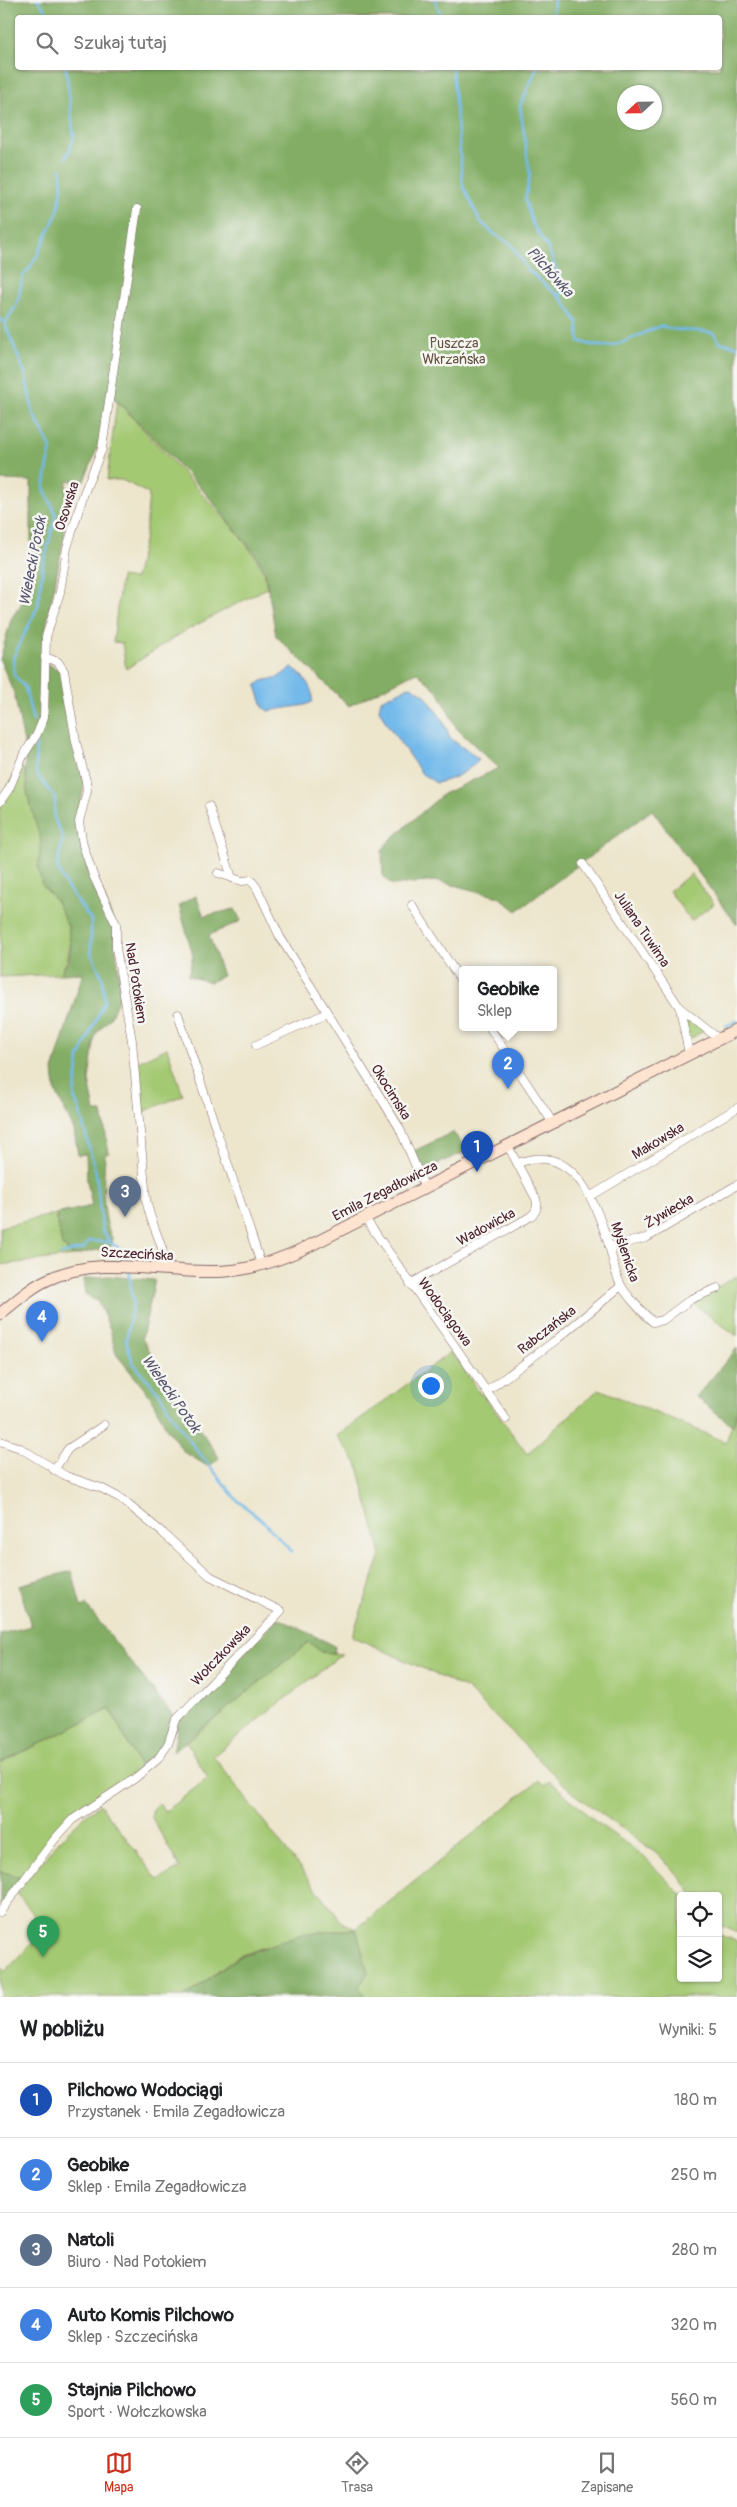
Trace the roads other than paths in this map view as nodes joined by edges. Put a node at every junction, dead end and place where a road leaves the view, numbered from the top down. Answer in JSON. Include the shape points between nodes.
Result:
{"nodes":[{"id":1,"x":137,"y":210,"type":"dead end"},
{"id":2,"x":45,"y":657,"type":"junction"},
{"id":3,"x":0,"y":802,"type":"edge"},
{"id":4,"x":209,"y":806,"type":"dead end"},
{"id":5,"x":583,"y":864,"type":"dead end"},
{"id":6,"x":218,"y":873,"type":"dead end"},
{"id":7,"x":232,"y":878,"type":"junction"},
{"id":8,"x":412,"y":904,"type":"dead end"},
{"id":9,"x":459,"y":978,"type":"edge"},
{"id":10,"x":680,"y":1008,"type":"junction"},
{"id":11,"x":327,"y":1013,"type":"junction"},
{"id":12,"x":178,"y":1014,"type":"dead end"},
{"id":13,"x":737,"y":1030,"type":"edge"},
{"id":14,"x":492,"y":1031,"type":"edge"},
{"id":15,"x":719,"y":1039,"type":"junction"},
{"id":16,"x":256,"y":1045,"type":"dead end"},
{"id":17,"x":689,"y":1054,"type":"junction"},
{"id":18,"x":737,"y":1108,"type":"edge"},
{"id":19,"x":553,"y":1123,"type":"junction"},
{"id":20,"x":508,"y":1146,"type":"junction"},
{"id":21,"x":518,"y":1163,"type":"junction"},
{"id":22,"x":737,"y":1185,"type":"edge"},
{"id":23,"x":425,"y":1188,"type":"junction"},
{"id":24,"x":591,"y":1196,"type":"junction"},
{"id":25,"x":365,"y":1218,"type":"junction"},
{"id":26,"x":610,"y":1246,"type":"junction"},
{"id":27,"x":283,"y":1258,"type":"joint"},
{"id":28,"x":261,"y":1264,"type":"junction"},
{"id":29,"x":166,"y":1270,"type":"junction"},
{"id":30,"x":410,"y":1284,"type":"junction"},
{"id":31,"x":621,"y":1286,"type":"junction"},
{"id":32,"x":718,"y":1288,"type":"dead end"},
{"id":33,"x":0,"y":1314,"type":"edge"},
{"id":34,"x":486,"y":1391,"type":"junction"},
{"id":35,"x":506,"y":1419,"type":"dead end"},
{"id":36,"x":104,"y":1425,"type":"dead end"},
{"id":37,"x":0,"y":1441,"type":"edge"},
{"id":38,"x":54,"y":1470,"type":"junction"},
{"id":39,"x":0,"y":1912,"type":"edge"}],
"edges":[{"from":1,"to":2,"type":"street","name":"Osowska","via":[[106,431],[67,548],[60,592],[46,637]]},
{"from":2,"to":3,"type":"street","name":"Osowska","via":[[44,717]]},
{"from":2,"to":29,"type":"street","name":"Nad Potokiem","via":[[58,662],[64,671],[86,781],[87,791],[79,822],[83,845],[116,924],[116,948],[132,1041],[146,1199]]},
{"from":4,"to":7,"type":"street"},
{"from":5,"to":10,"type":"street","name":"Juliana Tuwima"},
{"from":6,"to":7,"type":"street","name":"Okocimska"},
{"from":7,"to":11,"type":"street","name":"Okocimska","via":[[251,880],[257,888],[280,937]]},
{"from":8,"to":9,"type":"street"},
{"from":10,"to":15,"type":"street","name":"Juliana Tuwima"},
{"from":10,"to":17,"type":"street","name":"Juliana Tuwima"},
{"from":11,"to":16,"type":"street"},
{"from":11,"to":23,"type":"street","name":"Okocimska","via":[[399,1127]]},
{"from":12,"to":28,"type":"street"},
{"from":13,"to":15,"type":"main road","name":"Emila Zegadłowicza"},
{"from":14,"to":19,"type":"street"},
{"from":15,"to":17,"type":"main road","name":"Emila Zegadłowicza"},
{"from":17,"to":19,"type":"main road","name":"Emila Zegadłowicza"},
{"from":18,"to":24,"type":"street","name":"Makowska"},
{"from":19,"to":20,"type":"main road","name":"Emila Zegadłowicza"},
{"from":20,"to":21,"type":"street","name":"Wadowicka"},
{"from":20,"to":23,"type":"main road","name":"Emila Zegadłowicza"},
{"from":21,"to":24,"type":"street","name":"Myślenicka","via":[[536,1159],[555,1160],[574,1175]]},
{"from":21,"to":30,"type":"street","name":"Wadowicka","via":[[538,1203],[533,1214]]},
{"from":22,"to":26,"type":"street","name":"Żywiecka","via":[[646,1238]]},
{"from":23,"to":25,"type":"main road","name":"Emila Zegadłowicza"},
{"from":24,"to":26,"type":"street","name":"Myślenicka"},
{"from":25,"to":27,"type":"main road","name":"Emila Zegadłowicza"},
{"from":25,"to":30,"type":"street","name":"Wodociągowa"},
{"from":26,"to":31,"type":"street","name":"Myślenicka"},
{"from":27,"to":28,"type":"main road","name":"Szczecińska"},
{"from":28,"to":29,"type":"main road","name":"Szczecińska","via":[[226,1271]]},
{"from":29,"to":33,"type":"main road","name":"Szczecińska","via":[[112,1266],[80,1269],[51,1278]]},
{"from":30,"to":34,"type":"street","name":"Wodociągowa"},
{"from":31,"to":32,"type":"street","name":"Myślenicka","via":[[656,1323]]},
{"from":31,"to":34,"type":"street","name":"Rabczańska","via":[[556,1340]]},
{"from":34,"to":35,"type":"street","name":"Wodociągowa"},
{"from":36,"to":38,"type":"street","via":[[68,1449]]},
{"from":37,"to":38,"type":"street","name":"Wołczkowska","via":[[20,1448]]},
{"from":38,"to":39,"type":"street","name":"Wołczkowska","via":[[120,1498],[210,1576],[281,1611],[176,1720],[168,1744],[149,1768],[72,1820]]}]}
